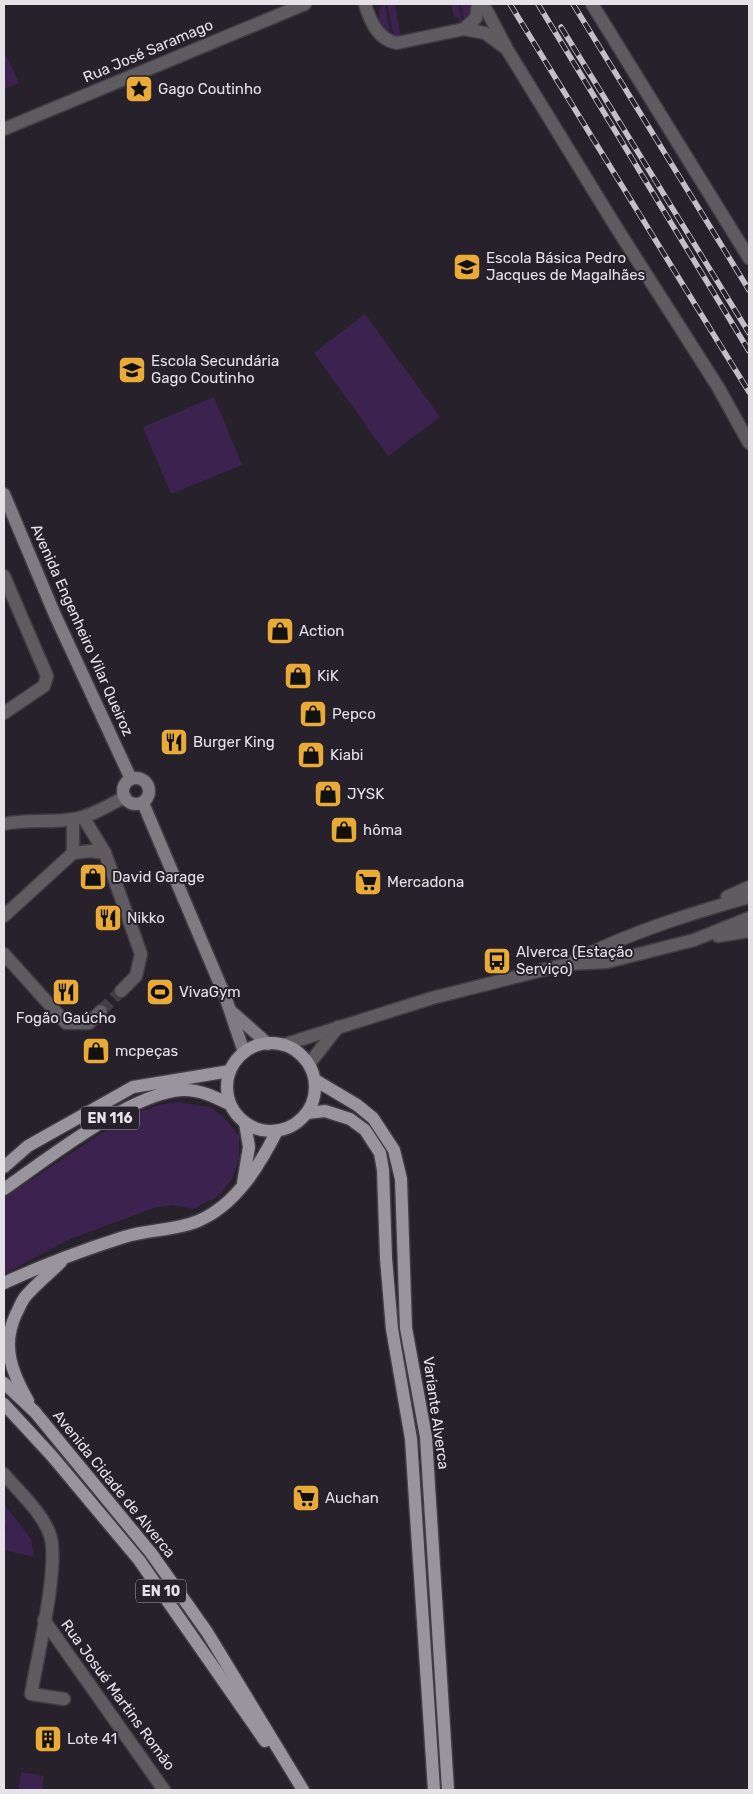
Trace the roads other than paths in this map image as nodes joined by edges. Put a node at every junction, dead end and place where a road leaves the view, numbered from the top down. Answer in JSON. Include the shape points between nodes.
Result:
{"nodes":[{"id":1,"x":305,"y":4,"type":"edge"},
{"id":2,"x":365,"y":4,"type":"edge"},
{"id":3,"x":377,"y":4,"type":"edge"},
{"id":4,"x":480,"y":4,"type":"edge"},
{"id":5,"x":592,"y":4,"type":"edge"},
{"id":6,"x":375,"y":28,"type":"junction"},
{"id":7,"x":464,"y":29,"type":"junction"},
{"id":8,"x":508,"y":51,"type":"junction"},
{"id":9,"x":4,"y":130,"type":"edge"},
{"id":10,"x":749,"y":258,"type":"edge"},
{"id":11,"x":749,"y":443,"type":"edge"},
{"id":12,"x":4,"y":494,"type":"edge"},
{"id":13,"x":4,"y":576,"type":"edge"},
{"id":14,"x":4,"y":713,"type":"edge"},
{"id":15,"x":131,"y":779,"type":"junction"},
{"id":16,"x":124,"y":797,"type":"junction"},
{"id":17,"x":143,"y":803,"type":"junction"},
{"id":18,"x":78,"y":819,"type":"junction"},
{"id":19,"x":4,"y":824,"type":"edge"},
{"id":20,"x":72,"y":853,"type":"junction"},
{"id":21,"x":105,"y":853,"type":"junction"},
{"id":22,"x":749,"y":887,"type":"edge"},
{"id":23,"x":749,"y":897,"type":"edge"},
{"id":24,"x":697,"y":912,"type":"junction"},
{"id":25,"x":4,"y":916,"type":"edge"},
{"id":26,"x":749,"y":918,"type":"edge"},
{"id":27,"x":749,"y":931,"type":"edge"},
{"id":28,"x":694,"y":940,"type":"junction"},
{"id":29,"x":4,"y":954,"type":"edge"},
{"id":30,"x":568,"y":964,"type":"junction"},
{"id":31,"x":121,"y":991,"type":"tunnel mouth"},
{"id":32,"x":101,"y":1011,"type":"tunnel mouth"},
{"id":33,"x":232,"y":1012,"type":"junction"},
{"id":34,"x":338,"y":1026,"type":"junction"},
{"id":35,"x":268,"y":1044,"type":"junction"},
{"id":36,"x":283,"y":1045,"type":"junction"},
{"id":37,"x":244,"y":1052,"type":"junction"},
{"id":38,"x":309,"y":1064,"type":"junction"},
{"id":39,"x":230,"y":1071,"type":"junction"},
{"id":40,"x":315,"y":1080,"type":"junction"},
{"id":41,"x":229,"y":1104,"type":"junction"},
{"id":42,"x":308,"y":1113,"type":"junction"},
{"id":43,"x":245,"y":1123,"type":"junction"},
{"id":44,"x":277,"y":1131,"type":"junction"},
{"id":45,"x":4,"y":1167,"type":"edge"},
{"id":46,"x":242,"y":1183,"type":"junction"},
{"id":47,"x":4,"y":1189,"type":"edge"},
{"id":48,"x":66,"y":1257,"type":"junction"},
{"id":49,"x":4,"y":1283,"type":"edge"},
{"id":50,"x":4,"y":1384,"type":"edge"},
{"id":51,"x":4,"y":1405,"type":"edge"},
{"id":52,"x":35,"y":1412,"type":"junction"},
{"id":53,"x":4,"y":1474,"type":"edge"},
{"id":54,"x":44,"y":1620,"type":"junction"},
{"id":55,"x":64,"y":1699,"type":"dead end"},
{"id":56,"x":164,"y":1790,"type":"edge"},
{"id":57,"x":303,"y":1790,"type":"edge"},
{"id":58,"x":434,"y":1790,"type":"edge"},
{"id":59,"x":448,"y":1790,"type":"edge"}],
"edges":[{"from":1,"to":9,"type":"street","name":"Rua José Saramago"},
{"from":2,"to":6,"type":"street"},
{"from":3,"to":6,"type":"street","via":[[373,17]]},
{"from":4,"to":7,"type":"street","via":[[476,18]]},
{"from":4,"to":8,"type":"street"},
{"from":5,"to":10,"type":"street"},
{"from":6,"to":7,"type":"street","via":[[382,37],[397,43]]},
{"from":7,"to":8,"type":"street","via":[[485,33]]},
{"from":8,"to":11,"type":"street","via":[[718,387]]},
{"from":12,"to":15,"type":"main road","name":"Avenida Engenheiro Vilar Queiroz","via":[[55,615]]},
{"from":13,"to":14,"type":"street","via":[[47,676],[44,686]]},
{"from":15,"to":16,"type":"main road","via":[[123,789]]},
{"from":15,"to":17,"type":"main road","via":[[144,780],[149,787],[149,796]]},
{"from":16,"to":17,"type":"main road","via":[[131,803]]},
{"from":16,"to":18,"type":"street"},
{"from":17,"to":33,"type":"main road"},
{"from":18,"to":19,"type":"street"},
{"from":18,"to":20,"type":"street"},
{"from":18,"to":21,"type":"street"},
{"from":20,"to":21,"type":"street"},
{"from":20,"to":25,"type":"street"},
{"from":21,"to":31,"type":"street","via":[[141,954],[136,976]]},
{"from":22,"to":24,"type":"street"},
{"from":23,"to":24,"type":"street"},
{"from":24,"to":30,"type":"street","via":[[601,947]]},
{"from":26,"to":28,"type":"street"},
{"from":27,"to":28,"type":"street"},
{"from":28,"to":30,"type":"street","via":[[607,962]]},
{"from":29,"to":32,"type":"street","via":[[66,1023],[88,1023]]},
{"from":30,"to":34,"type":"street","via":[[432,998]]},
{"from":33,"to":35,"type":"main road"},
{"from":33,"to":37,"type":"main road"},
{"from":34,"to":36,"type":"street"},
{"from":34,"to":38,"type":"street"},
{"from":35,"to":36,"type":"main road"},
{"from":35,"to":37,"type":"main road"},
{"from":36,"to":38,"type":"main road","via":[[302,1055]]},
{"from":37,"to":39,"type":"main road"},
{"from":38,"to":40,"type":"main road"},
{"from":39,"to":41,"type":"main road"},
{"from":39,"to":45,"type":"main road","number":"EN 116","via":[[133,1087],[28,1146]]},
{"from":40,"to":42,"type":"main road","via":[[313,1102]]},
{"from":40,"to":59,"type":"main road","name":"Variante Alverca","via":[[373,1118],[394,1150],[401,1179],[406,1328],[426,1437]]},
{"from":41,"to":43,"type":"main road","number":"EN 116"},
{"from":41,"to":47,"type":"main road","number":"EN 116","via":[[201,1092],[184,1090],[164,1093],[132,1105]]},
{"from":42,"to":44,"type":"main road","via":[[294,1125]]},
{"from":42,"to":58,"type":"main road","name":"Variante Alverca","via":[[325,1111],[350,1119],[365,1130],[380,1153],[385,1180],[386,1258],[392,1329],[411,1439]]},
{"from":43,"to":44,"type":"main road","via":[[255,1129]]},
{"from":43,"to":46,"type":"main road","via":[[249,1147]]},
{"from":44,"to":46,"type":"main road","via":[[264,1157]]},
{"from":46,"to":48,"type":"main road","via":[[230,1200],[198,1221],[125,1237]]},
{"from":48,"to":49,"type":"main road"},
{"from":48,"to":52,"type":"main road","via":[[24,1298],[8,1340],[15,1378]]},
{"from":50,"to":52,"type":"main road","name":"Avenida Cidade de Alverca","number":"EN 10"},
{"from":51,"to":57,"type":"main road","name":"Avenida Cidade de Alverca","number":"EN 10","via":[[52,1456],[139,1560],[249,1721]]},
{"from":52,"to":57,"type":"main road","name":"Avenida Cidade de Alverca","number":"EN 10","via":[[151,1553],[207,1632]]},
{"from":53,"to":54,"type":"street","via":[[46,1526],[51,1540],[53,1556]]},
{"from":54,"to":55,"type":"street","via":[[31,1694]]},
{"from":54,"to":56,"type":"street","name":"Rua Josué Martins Romão"}]}
